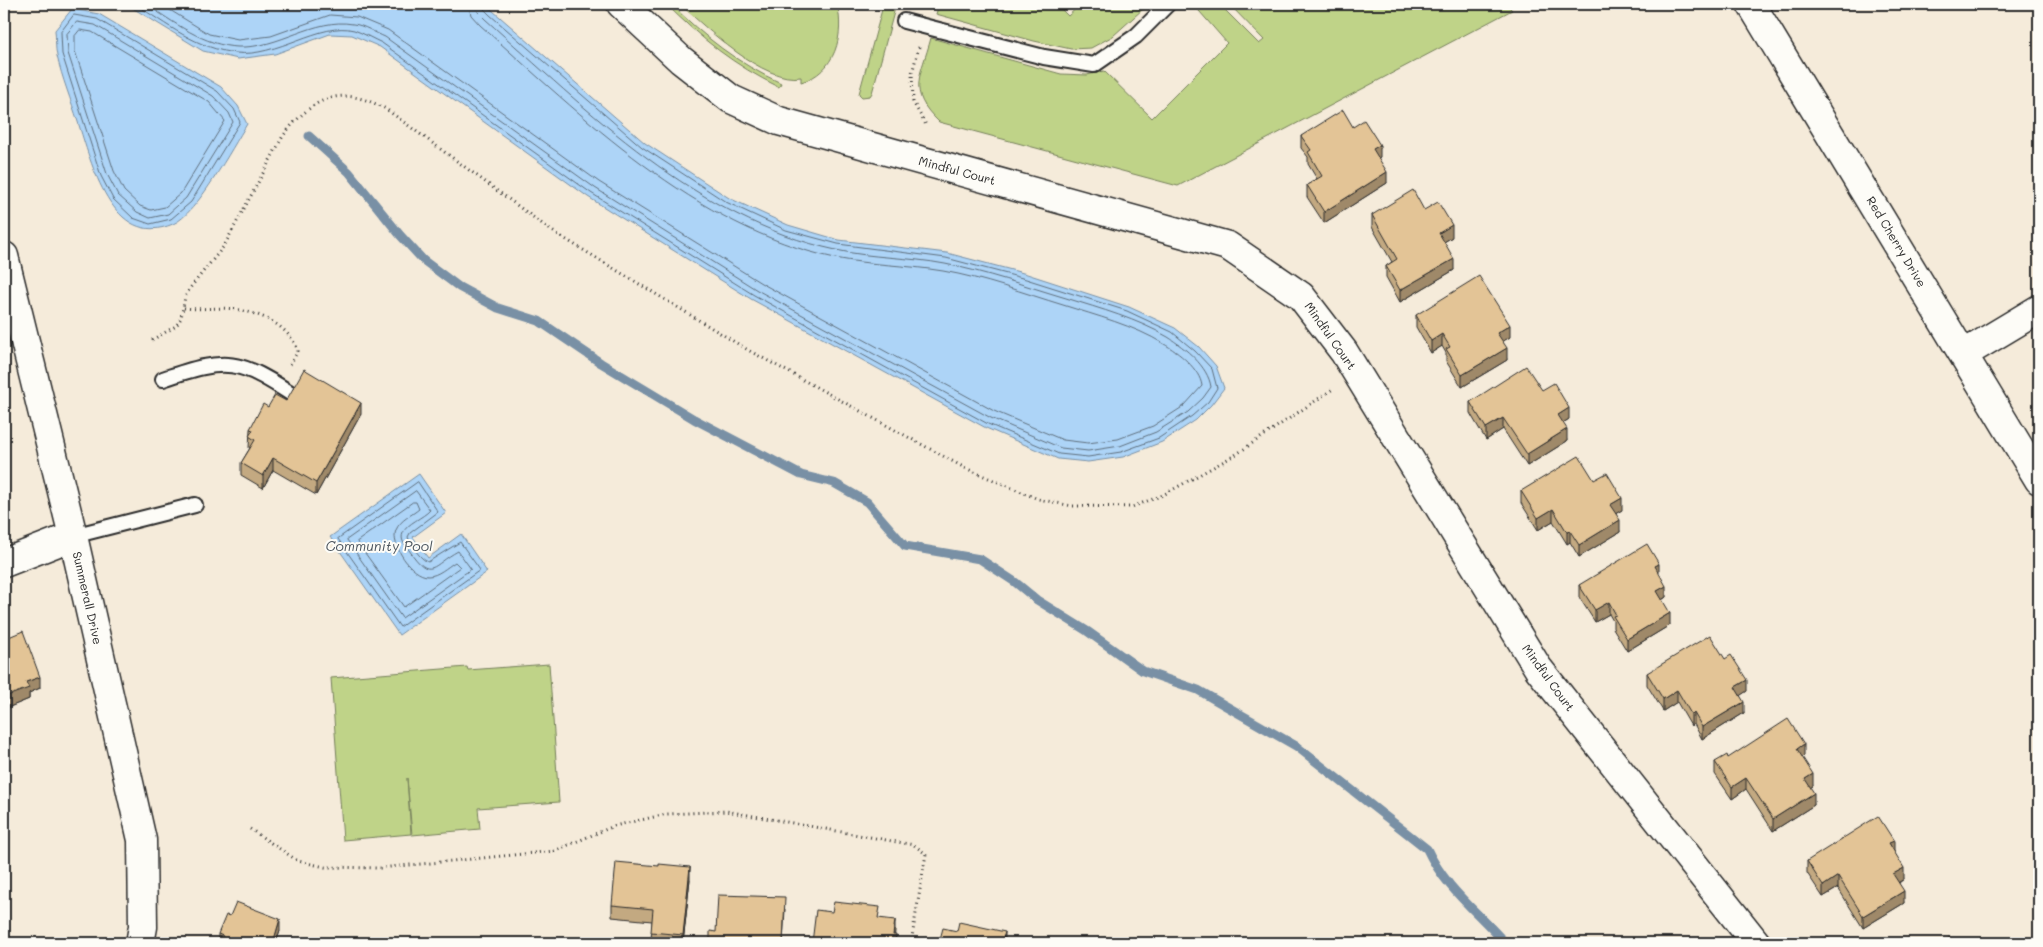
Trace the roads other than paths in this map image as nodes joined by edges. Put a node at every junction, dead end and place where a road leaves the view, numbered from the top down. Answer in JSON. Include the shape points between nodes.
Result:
{"nodes":[{"id":1,"x":621,"y":4,"type":"edge"},
{"id":2,"x":1168,"y":4,"type":"edge"},
{"id":3,"x":1751,"y":4,"type":"edge"},
{"id":4,"x":904,"y":21,"type":"dead end"},
{"id":5,"x":4,"y":256,"type":"edge"},
{"id":6,"x":2039,"y":309,"type":"edge"},
{"id":7,"x":1964,"y":354,"type":"junction"},
{"id":8,"x":162,"y":379,"type":"dead end"},
{"id":9,"x":296,"y":396,"type":"edge"},
{"id":10,"x":2039,"y":480,"type":"edge"},
{"id":11,"x":194,"y":505,"type":"dead end"},
{"id":12,"x":73,"y":536,"type":"junction"},
{"id":13,"x":4,"y":562,"type":"edge"},
{"id":14,"x":140,"y":943,"type":"edge"},
{"id":15,"x":1756,"y":943,"type":"edge"}],
"edges":[{"from":1,"to":15,"type":"street","name":"Mindful Court","via":[[680,60],[731,99],[779,121],[1228,246],[1301,296],[1344,352],[1538,668]]},
{"from":2,"to":4,"type":"lane","via":[[1136,36],[1094,65],[1044,57]]},
{"from":3,"to":7,"type":"street","name":"Red Cherry Drive"},
{"from":5,"to":12,"type":"street","name":"Summerall Drive"},
{"from":6,"to":7,"type":"street"},
{"from":7,"to":10,"type":"street","name":"Red Cherry Drive"},
{"from":8,"to":9,"type":"lane","via":[[216,364],[238,365]]},
{"from":11,"to":12,"type":"lane"},
{"from":12,"to":13,"type":"street"},
{"from":12,"to":14,"type":"street","name":"Summerall Drive","via":[[142,840],[144,927]]}]}
